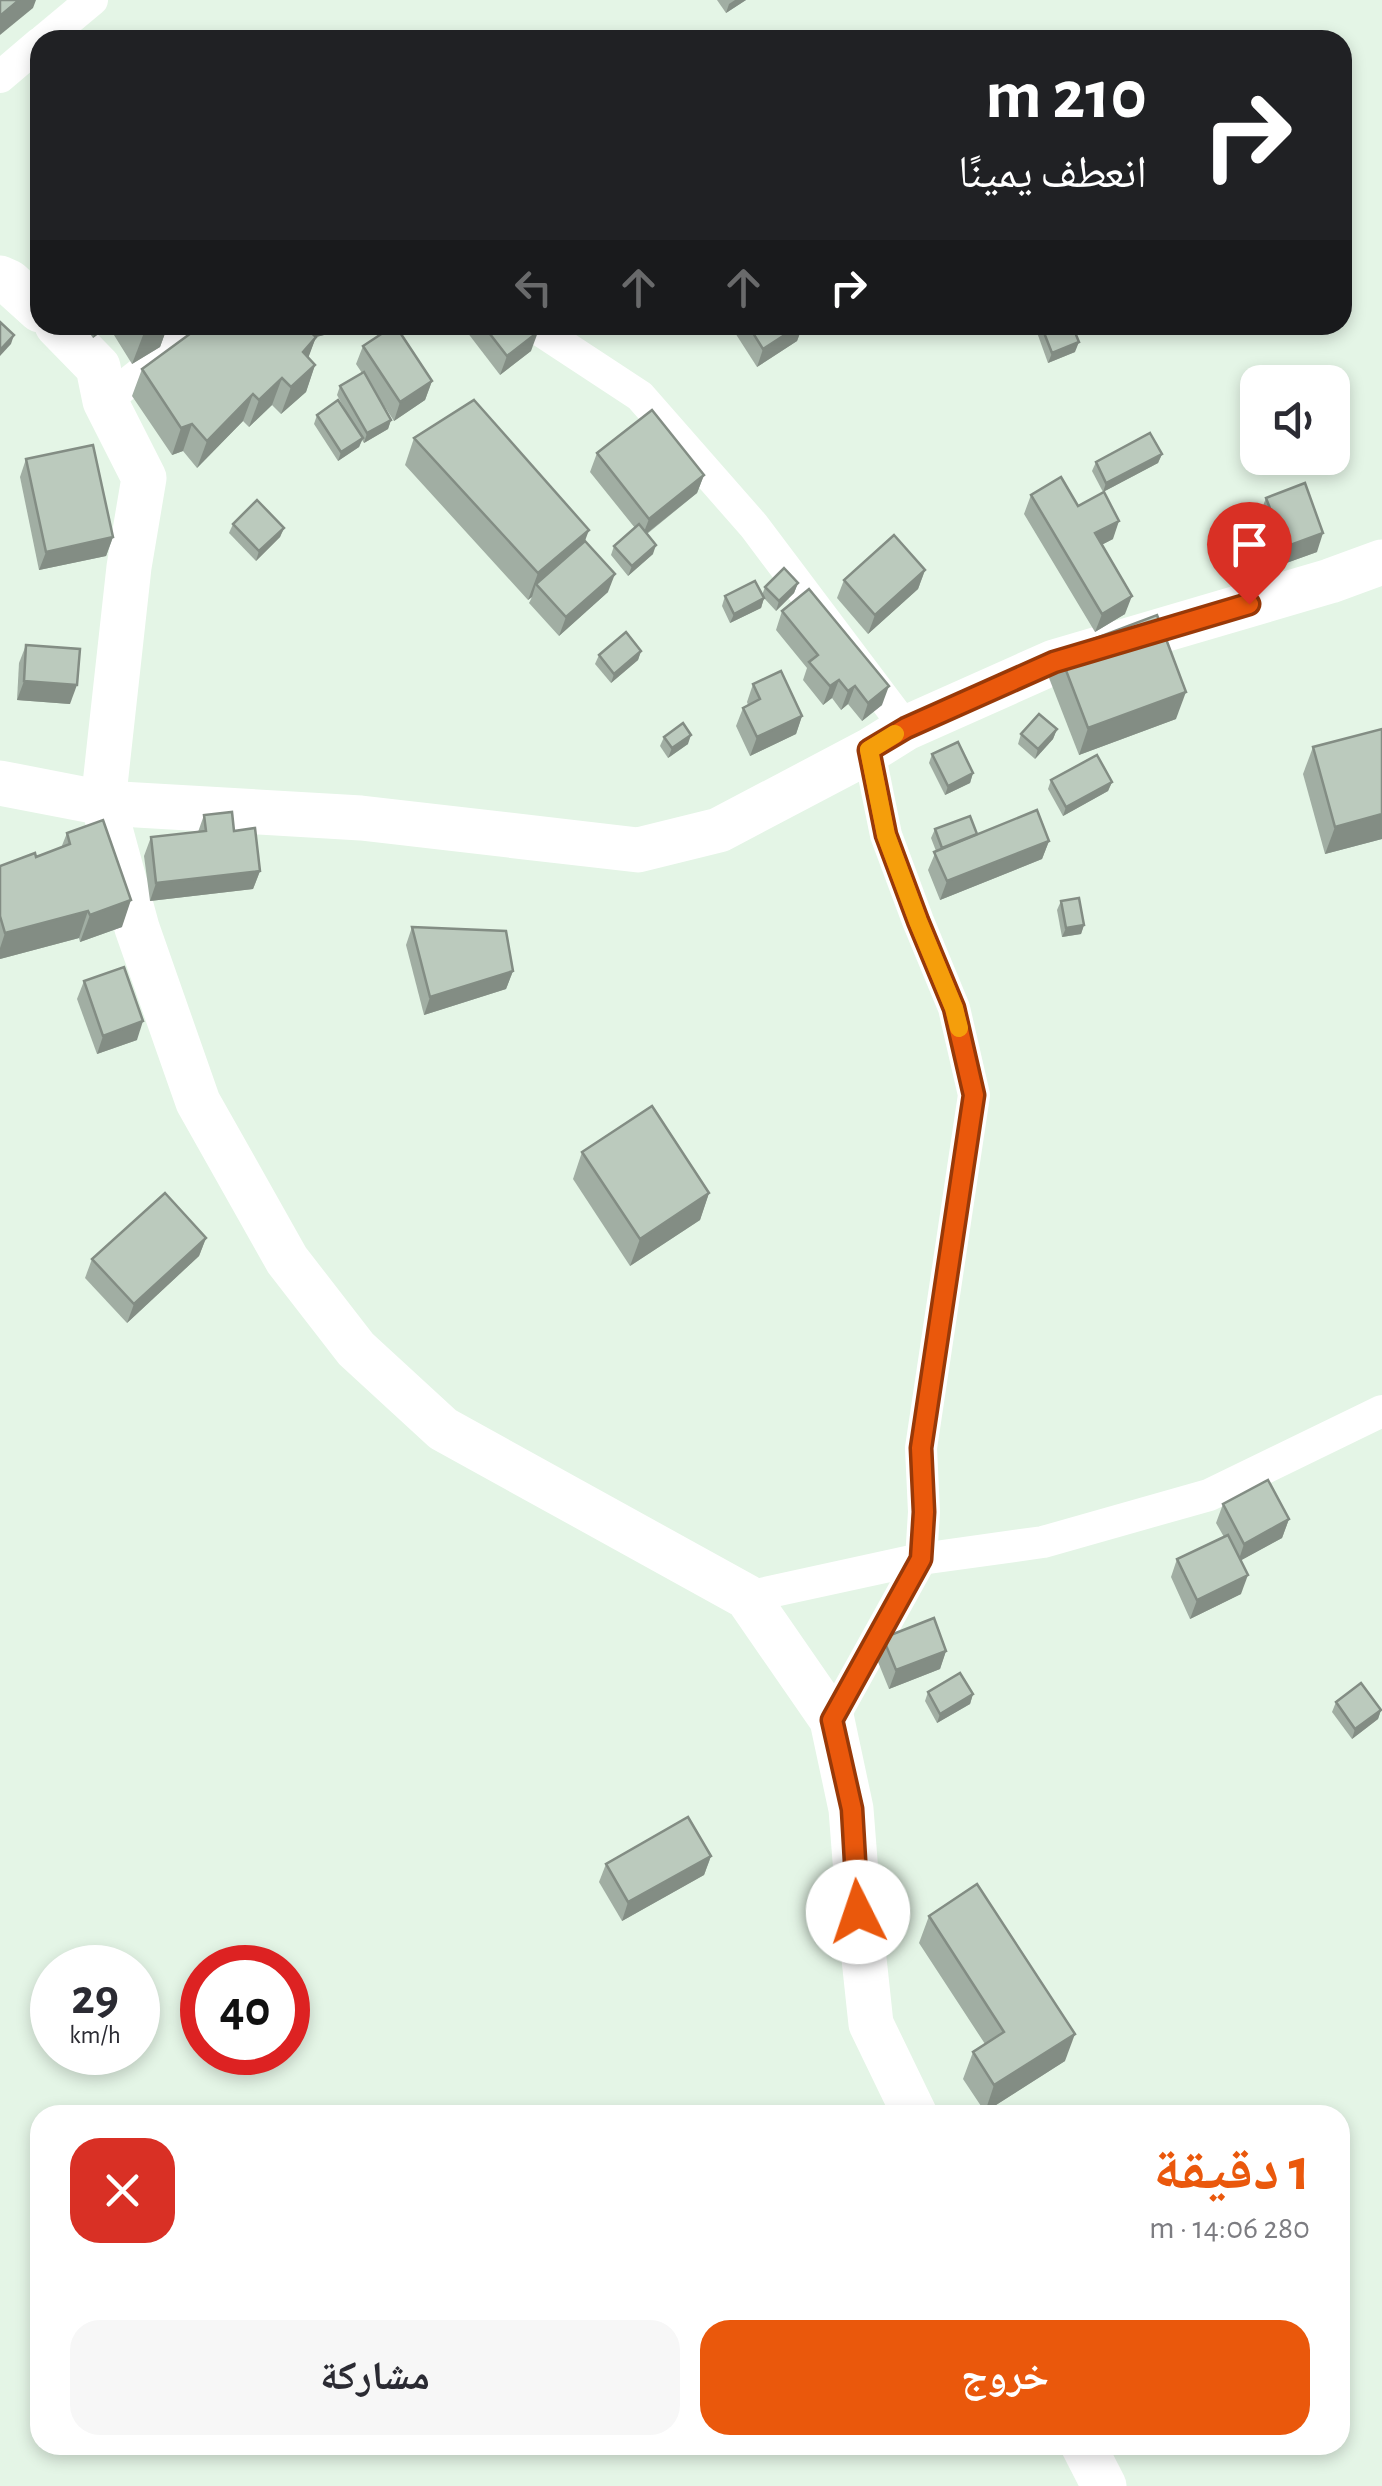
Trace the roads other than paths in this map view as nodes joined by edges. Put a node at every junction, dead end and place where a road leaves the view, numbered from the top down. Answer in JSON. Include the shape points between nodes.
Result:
{"nodes":[{"id":1,"x":92,"y":0,"type":"edge"},
{"id":2,"x":56,"y":30,"type":"edge"},
{"id":3,"x":30,"y":52,"type":"edge"},
{"id":4,"x":0,"y":77,"type":"edge"},
{"id":5,"x":0,"y":278,"type":"edge"},
{"id":6,"x":30,"y":301,"type":"edge"},
{"id":7,"x":67,"y":335,"type":"edge"},
{"id":8,"x":198,"y":335,"type":"edge"},
{"id":9,"x":547,"y":335,"type":"edge"},
{"id":10,"x":105,"y":401,"type":"junction"},
{"id":11,"x":1382,"y":562,"type":"edge"},
{"id":12,"x":888,"y":739,"type":"junction"},
{"id":13,"x":0,"y":782,"type":"edge"},
{"id":14,"x":103,"y":803,"type":"junction"},
{"id":15,"x":1382,"y":1411,"type":"edge"},
{"id":16,"x":921,"y":1559,"type":"junction"},
{"id":17,"x":747,"y":1597,"type":"junction"},
{"id":18,"x":832,"y":1720,"type":"junction"},
{"id":19,"x":911,"y":2105,"type":"edge"},
{"id":20,"x":1087,"y":2455,"type":"edge"},
{"id":21,"x":1104,"y":2486,"type":"edge"}],
"edges":[{"from":1,"to":2,"type":"street"},
{"from":3,"to":4,"type":"street"},
{"from":5,"to":6,"type":"street"},
{"from":7,"to":10,"type":"street","via":[[98,367]]},
{"from":8,"to":10,"type":"street"},
{"from":9,"to":12,"type":"street","via":[[640,396],[754,526]]},
{"from":10,"to":14,"type":"street","via":[[144,478]]},
{"from":11,"to":12,"type":"street","via":[[1054,662]]},
{"from":12,"to":14,"type":"street","via":[[720,830],[638,850],[362,818]]},
{"from":12,"to":16,"type":"street","via":[[886,835],[954,1008],[974,1095],[921,1448]]},
{"from":13,"to":14,"type":"street"},
{"from":14,"to":17,"type":"street","via":[[137,928],[198,1102],[287,1260],[356,1349],[443,1429]]},
{"from":15,"to":16,"type":"street","via":[[1209,1495],[1044,1542]]},
{"from":16,"to":17,"type":"street"},
{"from":16,"to":18,"type":"street"},
{"from":17,"to":18,"type":"street"},
{"from":18,"to":19,"type":"street","via":[[852,1809],[871,2024]]},
{"from":20,"to":21,"type":"street"}]}
